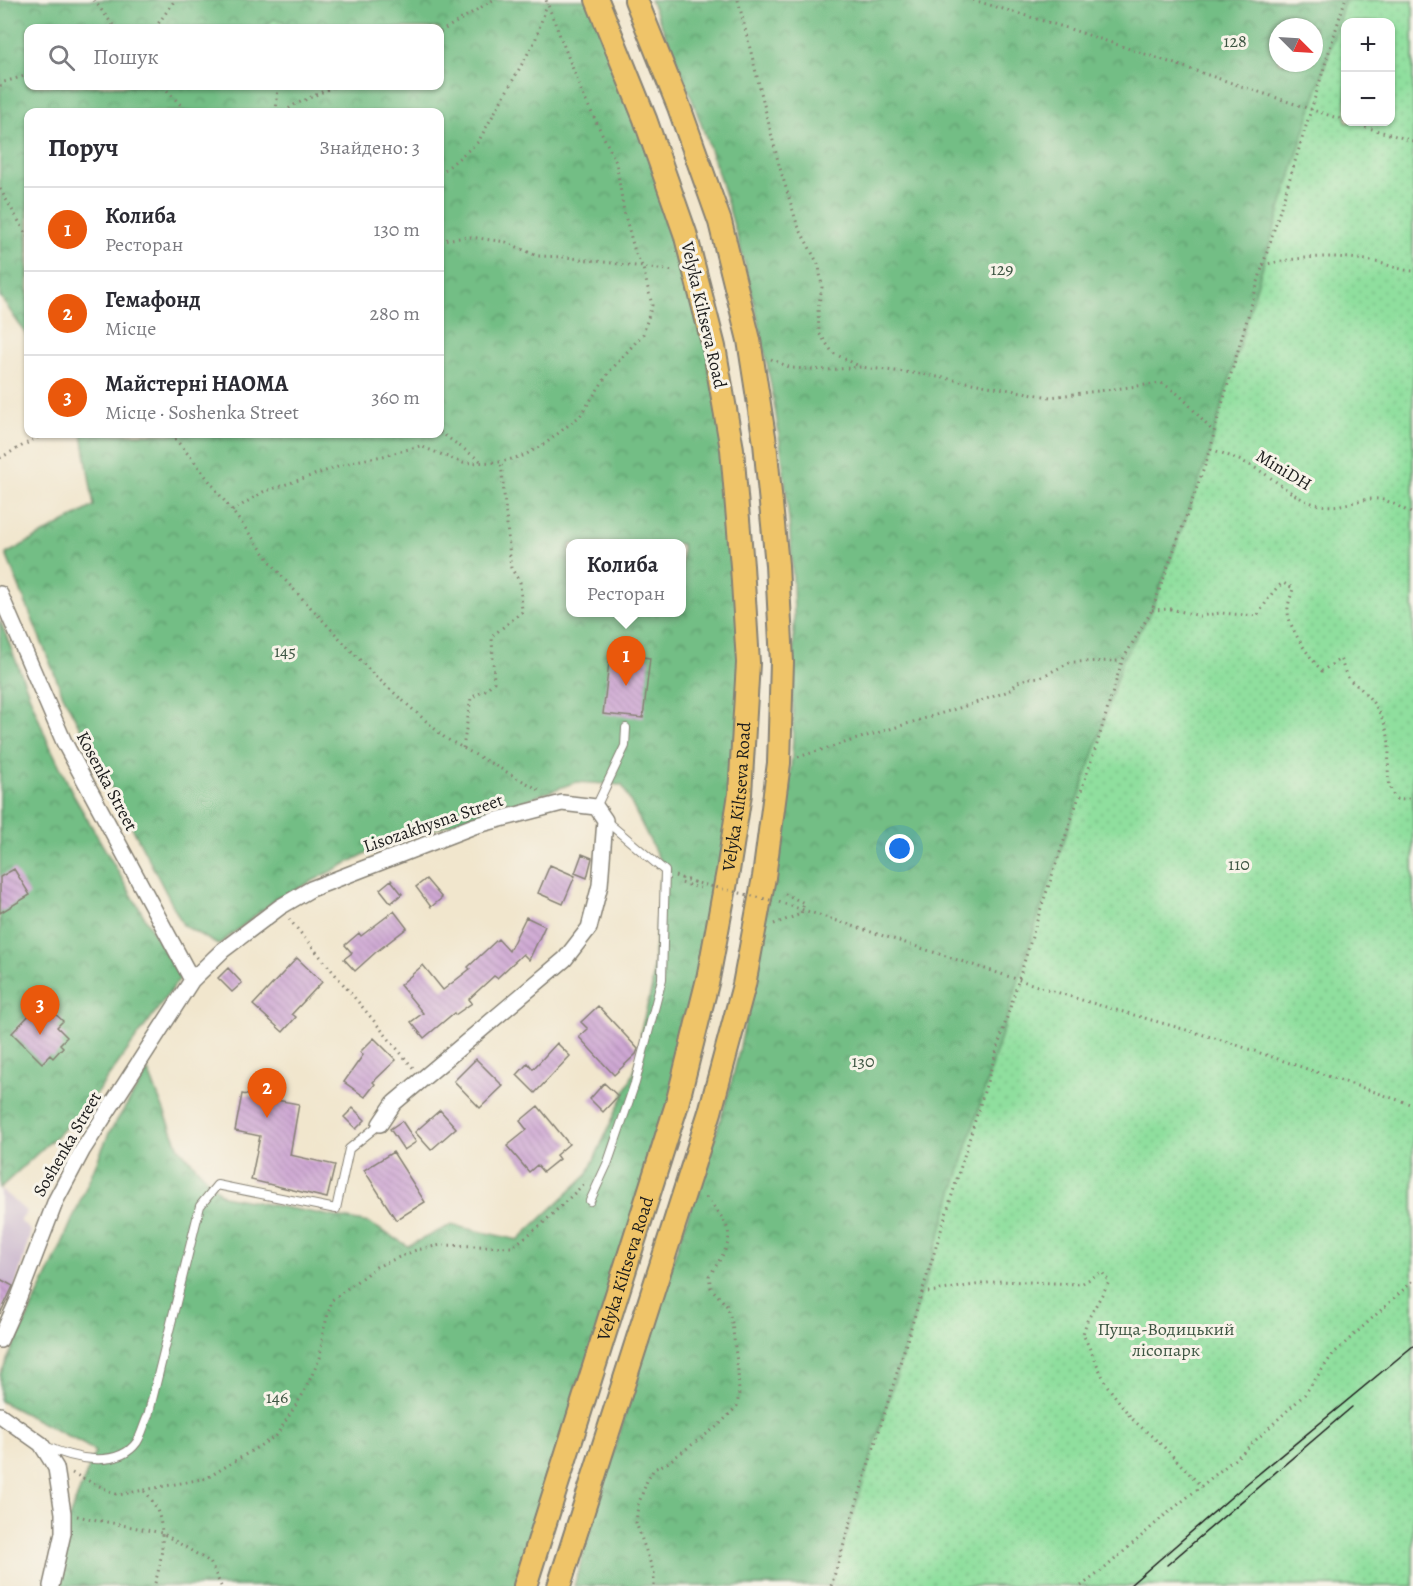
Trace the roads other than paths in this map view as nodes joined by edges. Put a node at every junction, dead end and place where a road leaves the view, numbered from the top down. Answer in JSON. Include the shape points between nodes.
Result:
{"nodes":[{"id":1,"x":597,"y":0,"type":"edge"},
{"id":2,"x":636,"y":0,"type":"edge"},
{"id":3,"x":0,"y":594,"type":"edge"},
{"id":4,"x":626,"y":728,"type":"dead end"},
{"id":5,"x":596,"y":807,"type":"junction"},
{"id":6,"x":605,"y":820,"type":"junction"},
{"id":7,"x":192,"y":980,"type":"junction"},
{"id":8,"x":380,"y":1124,"type":"joint"},
{"id":9,"x":590,"y":1201,"type":"dead end"},
{"id":10,"x":0,"y":1340,"type":"edge"},
{"id":11,"x":0,"y":1415,"type":"edge"},
{"id":12,"x":41,"y":1444,"type":"junction"},
{"id":13,"x":51,"y":1586,"type":"edge"},
{"id":14,"x":525,"y":1586,"type":"edge"},
{"id":15,"x":559,"y":1586,"type":"edge"}],
"edges":[{"from":1,"to":14,"type":"main road","name":"Velyka Kiltseva Road","via":[[685,233],[714,347],[732,449],[748,663],[740,794],[708,979],[677,1104]]},
{"from":2,"to":15,"type":"main road","name":"Velyka Kiltseva Road","via":[[720,222],[749,340],[765,442],[777,565],[782,662],[779,763],[764,877],[738,1008],[710,1112]]},
{"from":3,"to":7,"type":"street","name":"Kosenka Street","via":[[64,742]]},
{"from":4,"to":5,"type":"lane","via":[[624,746]]},
{"from":5,"to":6,"type":"street"},
{"from":5,"to":7,"type":"street","name":"Lisozakhysna Street","via":[[562,803],[474,826],[311,888],[224,950]]},
{"from":6,"to":8,"type":"street","via":[[600,885],[589,928],[565,959],[394,1103]]},
{"from":6,"to":9,"type":"lane","via":[[665,871],[662,979],[635,1083]]},
{"from":7,"to":10,"type":"street","name":"Soshenka Street","via":[[82,1151],[56,1200]]},
{"from":8,"to":12,"type":"lane","via":[[349,1149],[336,1209],[217,1185],[200,1206],[148,1416],[137,1442],[121,1456],[102,1459],[63,1454]]},
{"from":11,"to":12,"type":"street"},
{"from":12,"to":13,"type":"street","via":[[56,1468],[63,1513],[63,1533]]}]}
